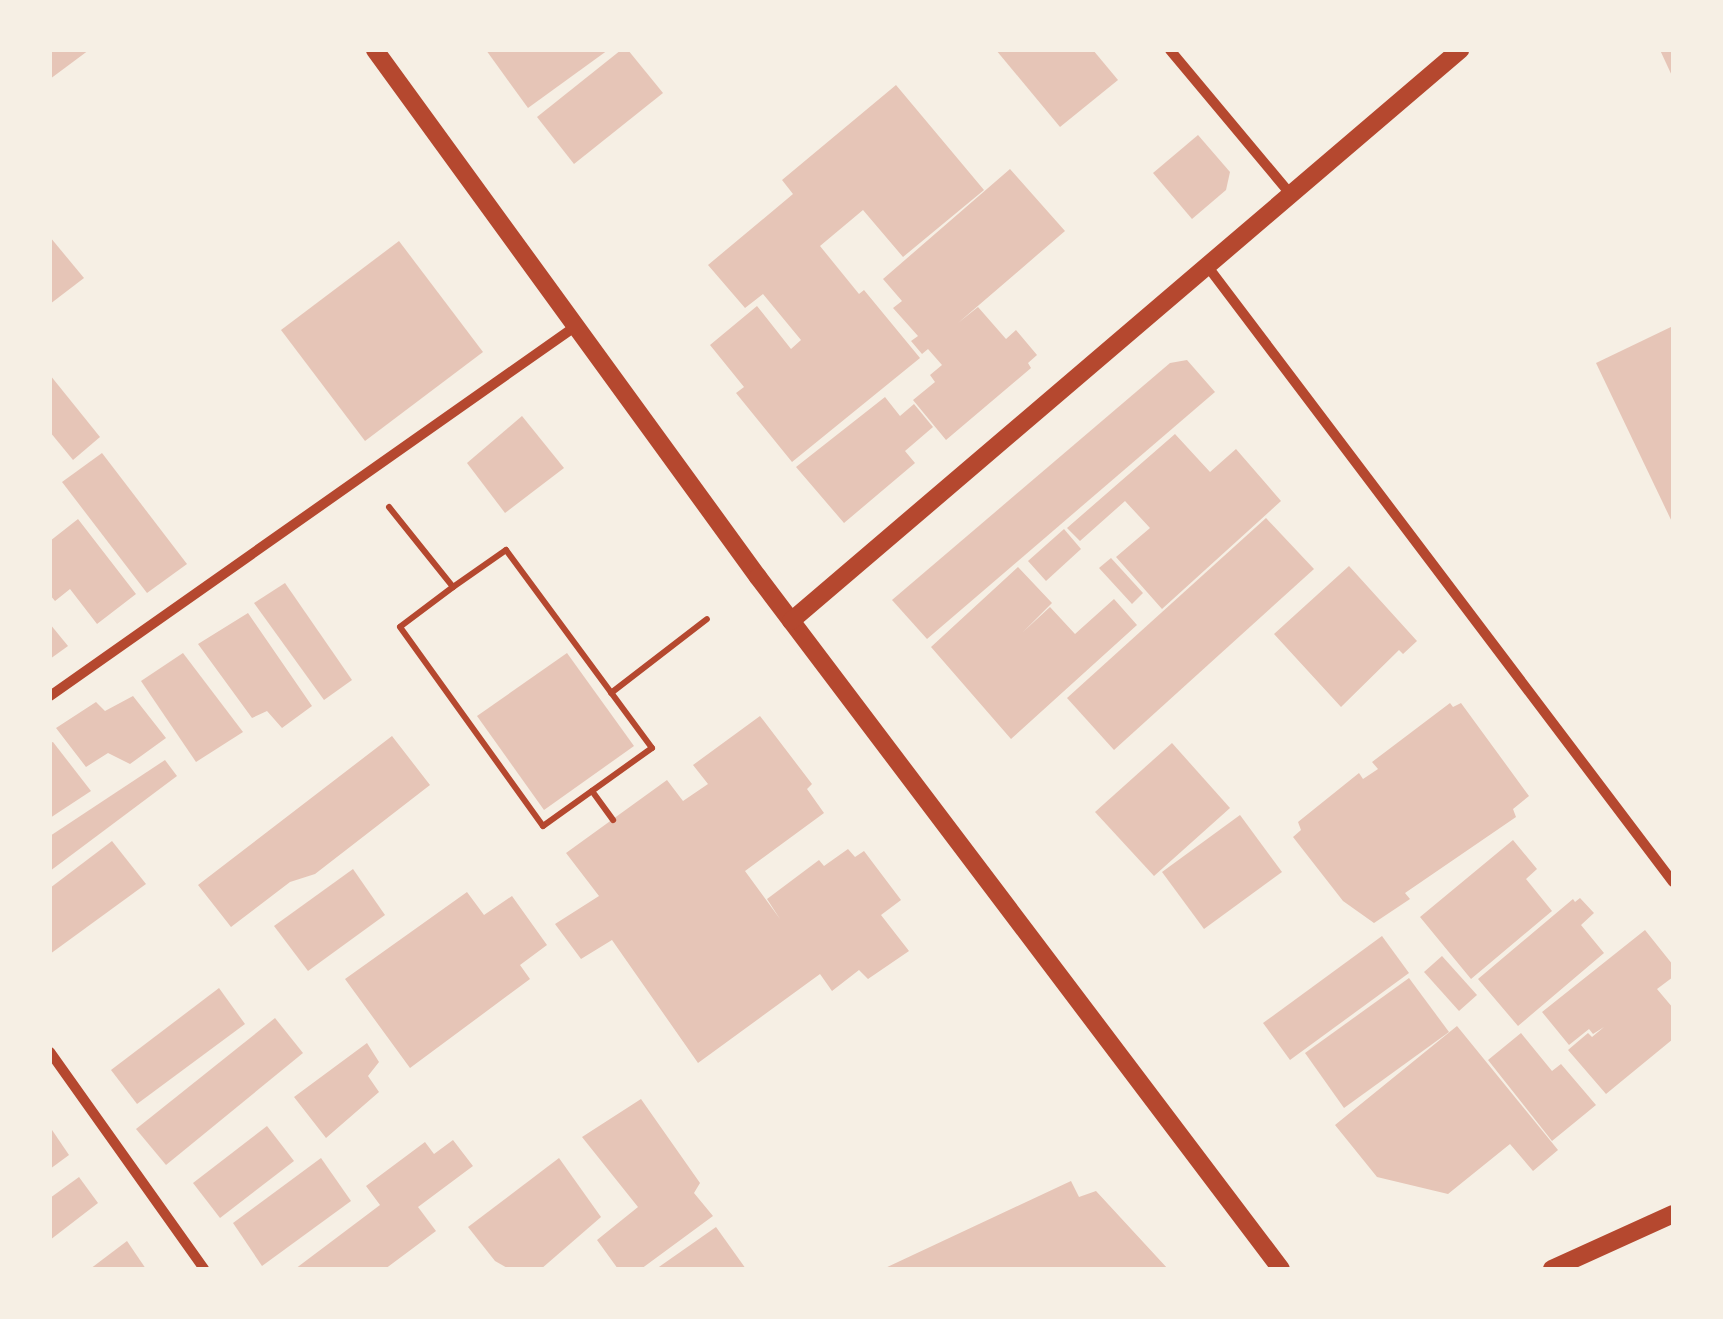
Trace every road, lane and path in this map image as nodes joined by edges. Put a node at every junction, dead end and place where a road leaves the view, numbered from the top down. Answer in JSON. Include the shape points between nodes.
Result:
{"nodes":[{"id":1,"x":375,"y":50,"type":"edge"},
{"id":2,"x":1170,"y":50,"type":"edge"},
{"id":3,"x":1460,"y":50,"type":"edge"},
{"id":4,"x":1293,"y":196,"type":"junction"},
{"id":5,"x":1208,"y":267,"type":"junction"},
{"id":6,"x":573,"y":328,"type":"junction"},
{"id":7,"x":364,"y":475,"type":"junction"},
{"id":8,"x":453,"y":587,"type":"junction"},
{"id":9,"x":707,"y":619,"type":"dead end"},
{"id":10,"x":791,"y":621,"type":"junction"},
{"id":11,"x":611,"y":692,"type":"junction"},
{"id":12,"x":50,"y":696,"type":"edge"},
{"id":13,"x":592,"y":791,"type":"junction"},
{"id":14,"x":613,"y":820,"type":"dead end"},
{"id":15,"x":1673,"y":882,"type":"edge"},
{"id":16,"x":50,"y":1052,"type":"edge"},
{"id":17,"x":1673,"y":1214,"type":"edge"},
{"id":18,"x":204,"y":1269,"type":"edge"},
{"id":19,"x":1280,"y":1269,"type":"edge"},
{"id":20,"x":1552,"y":1269,"type":"edge"}],
"edges":[{"from":1,"to":6,"type":"street"},
{"from":2,"to":4,"type":"street"},
{"from":3,"to":4,"type":"street"},
{"from":4,"to":5,"type":"street"},
{"from":5,"to":10,"type":"street"},
{"from":5,"to":15,"type":"street"},
{"from":6,"to":7,"type":"street"},
{"from":6,"to":10,"type":"street"},
{"from":7,"to":8,"type":"path"},
{"from":7,"to":12,"type":"street"},
{"from":8,"to":11,"type":"path","via":[[506,550]]},
{"from":8,"to":13,"type":"path","via":[[400,627],[542,826]]},
{"from":9,"to":11,"type":"path"},
{"from":10,"to":19,"type":"street"},
{"from":11,"to":13,"type":"path","via":[[652,748]]},
{"from":13,"to":14,"type":"path"},
{"from":16,"to":18,"type":"street"},
{"from":17,"to":20,"type":"street"}]}
